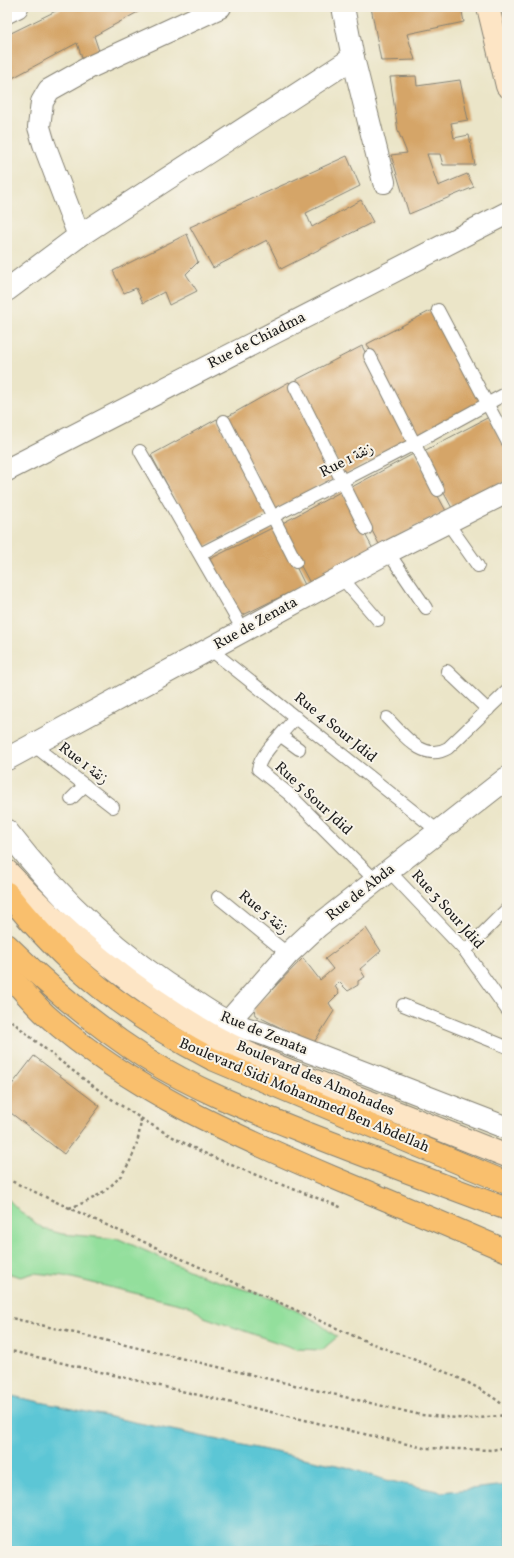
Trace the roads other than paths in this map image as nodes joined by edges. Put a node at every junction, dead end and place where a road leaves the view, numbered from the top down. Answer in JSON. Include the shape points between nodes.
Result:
{"nodes":[{"id":1,"x":17,"y":7,"type":"edge"},
{"id":2,"x":220,"y":7,"type":"edge"},
{"id":3,"x":344,"y":7,"type":"edge"},
{"id":4,"x":488,"y":7,"type":"edge"},
{"id":5,"x":7,"y":12,"type":"edge"},
{"id":6,"x":353,"y":58,"type":"junction"},
{"id":7,"x":507,"y":86,"type":"edge"},
{"id":8,"x":384,"y":182,"type":"dead end"},
{"id":9,"x":507,"y":213,"type":"edge"},
{"id":10,"x":79,"y":236,"type":"junction"},
{"id":11,"x":7,"y":290,"type":"edge"},
{"id":12,"x":438,"y":310,"type":"dead end"},
{"id":13,"x":370,"y":356,"type":"dead end"},
{"id":14,"x":296,"y":387,"type":"dead end"},
{"id":15,"x":507,"y":393,"type":"edge"},
{"id":16,"x":487,"y":404,"type":"junction"},
{"id":17,"x":224,"y":421,"type":"dead end"},
{"id":18,"x":507,"y":441,"type":"edge"},
{"id":19,"x":414,"y":444,"type":"junction"},
{"id":20,"x":140,"y":451,"type":"dead end"},
{"id":21,"x":7,"y":470,"type":"edge"},
{"id":22,"x":342,"y":481,"type":"junction"},
{"id":23,"x":438,"y":490,"type":"dead end"},
{"id":24,"x":507,"y":493,"type":"edge"},
{"id":25,"x":272,"y":518,"type":"junction"},
{"id":26,"x":447,"y":522,"type":"junction"},
{"id":27,"x":366,"y":529,"type":"dead end"},
{"id":28,"x":388,"y":552,"type":"junction"},
{"id":29,"x":200,"y":554,"type":"junction"},
{"id":30,"x":296,"y":562,"type":"dead end"},
{"id":31,"x":478,"y":566,"type":"dead end"},
{"id":32,"x":342,"y":577,"type":"junction"},
{"id":33,"x":426,"y":608,"type":"dead end"},
{"id":34,"x":378,"y":620,"type":"dead end"},
{"id":35,"x":243,"y":630,"type":"junction"},
{"id":36,"x":211,"y":650,"type":"junction"},
{"id":37,"x":447,"y":671,"type":"dead end"},
{"id":38,"x":507,"y":691,"type":"edge"},
{"id":39,"x":488,"y":710,"type":"junction"},
{"id":40,"x":296,"y":717,"type":"junction"},
{"id":41,"x":387,"y":718,"type":"dead end"},
{"id":42,"x":281,"y":736,"type":"junction"},
{"id":43,"x":33,"y":746,"type":"junction"},
{"id":44,"x":299,"y":749,"type":"dead end"},
{"id":45,"x":7,"y":759,"type":"edge"},
{"id":46,"x":507,"y":778,"type":"edge"},
{"id":47,"x":85,"y":786,"type":"junction"},
{"id":48,"x":70,"y":799,"type":"dead end"},
{"id":49,"x":113,"y":807,"type":"dead end"},
{"id":50,"x":7,"y":831,"type":"edge"},
{"id":51,"x":438,"y":831,"type":"junction"},
{"id":52,"x":7,"y":871,"type":"edge"},
{"id":53,"x":382,"y":875,"type":"junction"},
{"id":54,"x":7,"y":893,"type":"edge"},
{"id":55,"x":218,"y":897,"type":"dead end"},
{"id":56,"x":507,"y":909,"type":"edge"},
{"id":57,"x":7,"y":944,"type":"edge"},
{"id":58,"x":465,"y":951,"type":"junction"},
{"id":59,"x":288,"y":954,"type":"junction"},
{"id":60,"x":7,"y":960,"type":"edge"},
{"id":61,"x":31,"y":969,"type":"junction"},
{"id":62,"x":7,"y":973,"type":"edge"},
{"id":63,"x":403,"y":1005,"type":"dead end"},
{"id":64,"x":507,"y":1010,"type":"edge"},
{"id":65,"x":228,"y":1022,"type":"junction"},
{"id":66,"x":507,"y":1047,"type":"edge"},
{"id":67,"x":507,"y":1128,"type":"edge"},
{"id":68,"x":507,"y":1156,"type":"edge"},
{"id":69,"x":507,"y":1183,"type":"edge"},
{"id":70,"x":507,"y":1209,"type":"edge"},
{"id":71,"x":507,"y":1251,"type":"edge"}],
"edges":[{"from":1,"to":5,"type":"street"},
{"from":2,"to":10,"type":"street","via":[[90,67],[49,90],[42,102],[39,128]]},
{"from":3,"to":6,"type":"street"},
{"from":4,"to":7,"type":"street"},
{"from":6,"to":8,"type":"street"},
{"from":6,"to":10,"type":"street"},
{"from":9,"to":21,"type":"street","name":"Rue de Chiadma"},
{"from":10,"to":11,"type":"street"},
{"from":12,"to":16,"type":"lane"},
{"from":13,"to":19,"type":"lane"},
{"from":14,"to":22,"type":"lane"},
{"from":15,"to":16,"type":"lane","name":"Rue 1 زنقة"},
{"from":16,"to":18,"type":"lane"},
{"from":16,"to":19,"type":"lane","name":"Rue 1 زنقة"},
{"from":17,"to":25,"type":"lane"},
{"from":19,"to":22,"type":"lane","name":"Rue 1 زنقة"},
{"from":19,"to":23,"type":"lane"},
{"from":20,"to":29,"type":"lane"},
{"from":22,"to":25,"type":"lane","name":"Rue 1 زنقة"},
{"from":22,"to":27,"type":"lane"},
{"from":24,"to":26,"type":"street","name":"Rue de Zenata"},
{"from":25,"to":29,"type":"lane","name":"Rue 1 زنقة"},
{"from":25,"to":30,"type":"lane"},
{"from":26,"to":28,"type":"street","name":"Rue de Zenata"},
{"from":26,"to":31,"type":"lane"},
{"from":28,"to":32,"type":"street","name":"Rue de Zenata"},
{"from":28,"to":33,"type":"lane"},
{"from":29,"to":35,"type":"lane"},
{"from":32,"to":34,"type":"lane"},
{"from":32,"to":35,"type":"street","name":"Rue de Zenata"},
{"from":35,"to":36,"type":"street","name":"Rue de Zenata"},
{"from":36,"to":40,"type":"lane","name":"Rue 4 Sour Jdid"},
{"from":36,"to":43,"type":"street","name":"Rue de Zenata"},
{"from":37,"to":39,"type":"lane"},
{"from":38,"to":39,"type":"lane"},
{"from":39,"to":41,"type":"lane","via":[[440,753],[420,749]]},
{"from":40,"to":42,"type":"lane","name":"Rue 5 Sour Jdid"},
{"from":40,"to":51,"type":"lane","name":"Rue 4 Sour Jdid"},
{"from":42,"to":44,"type":"lane"},
{"from":42,"to":53,"type":"lane","name":"Rue 5 Sour Jdid","via":[[259,763],[258,769]]},
{"from":43,"to":45,"type":"street","name":"Rue de Zenata"},
{"from":43,"to":47,"type":"lane","name":"Rue 1 زنقة"},
{"from":46,"to":51,"type":"street","name":"Rue de Abda"},
{"from":47,"to":48,"type":"lane"},
{"from":47,"to":49,"type":"lane","name":"Rue 1 زنقة"},
{"from":50,"to":65,"type":"street","name":"Rue de Zenata","via":[[28,858],[117,948],[167,985]]},
{"from":51,"to":53,"type":"street","name":"Rue de Abda"},
{"from":52,"to":68,"type":"street","name":"Boulevard des Almohades","via":[[38,905],[92,953],[149,996],[209,1033],[273,1065]]},
{"from":53,"to":58,"type":"lane","name":"Rue 3 Sour Jdid"},
{"from":53,"to":59,"type":"street","name":"Rue de Abda","via":[[318,926]]},
{"from":54,"to":69,"type":"main road","name":"Boulevard Sidi Mohammed Ben Abdellah","via":[[57,950],[92,982],[130,1012],[169,1037],[212,1059]]},
{"from":55,"to":59,"type":"lane","name":"Rue 5 زنقة"},
{"from":56,"to":58,"type":"lane"},
{"from":57,"to":61,"type":"main road","name":"Boulevard Sidi Mohammed Ben Abdellah"},
{"from":58,"to":64,"type":"lane","name":"Rue 3 Sour Jdid"},
{"from":59,"to":65,"type":"street","name":"Rue de Abda"},
{"from":60,"to":61,"type":"main road"},
{"from":61,"to":70,"type":"main road","name":"Boulevard Sidi Mohammed Ben Abdellah","via":[[107,1032],[148,1060],[191,1084],[236,1105]]},
{"from":62,"to":71,"type":"main road","via":[[45,1014],[76,1040],[114,1068],[187,1111],[281,1155]]},
{"from":63,"to":66,"type":"lane"},
{"from":65,"to":67,"type":"street","name":"Rue de Zenata"}]}
